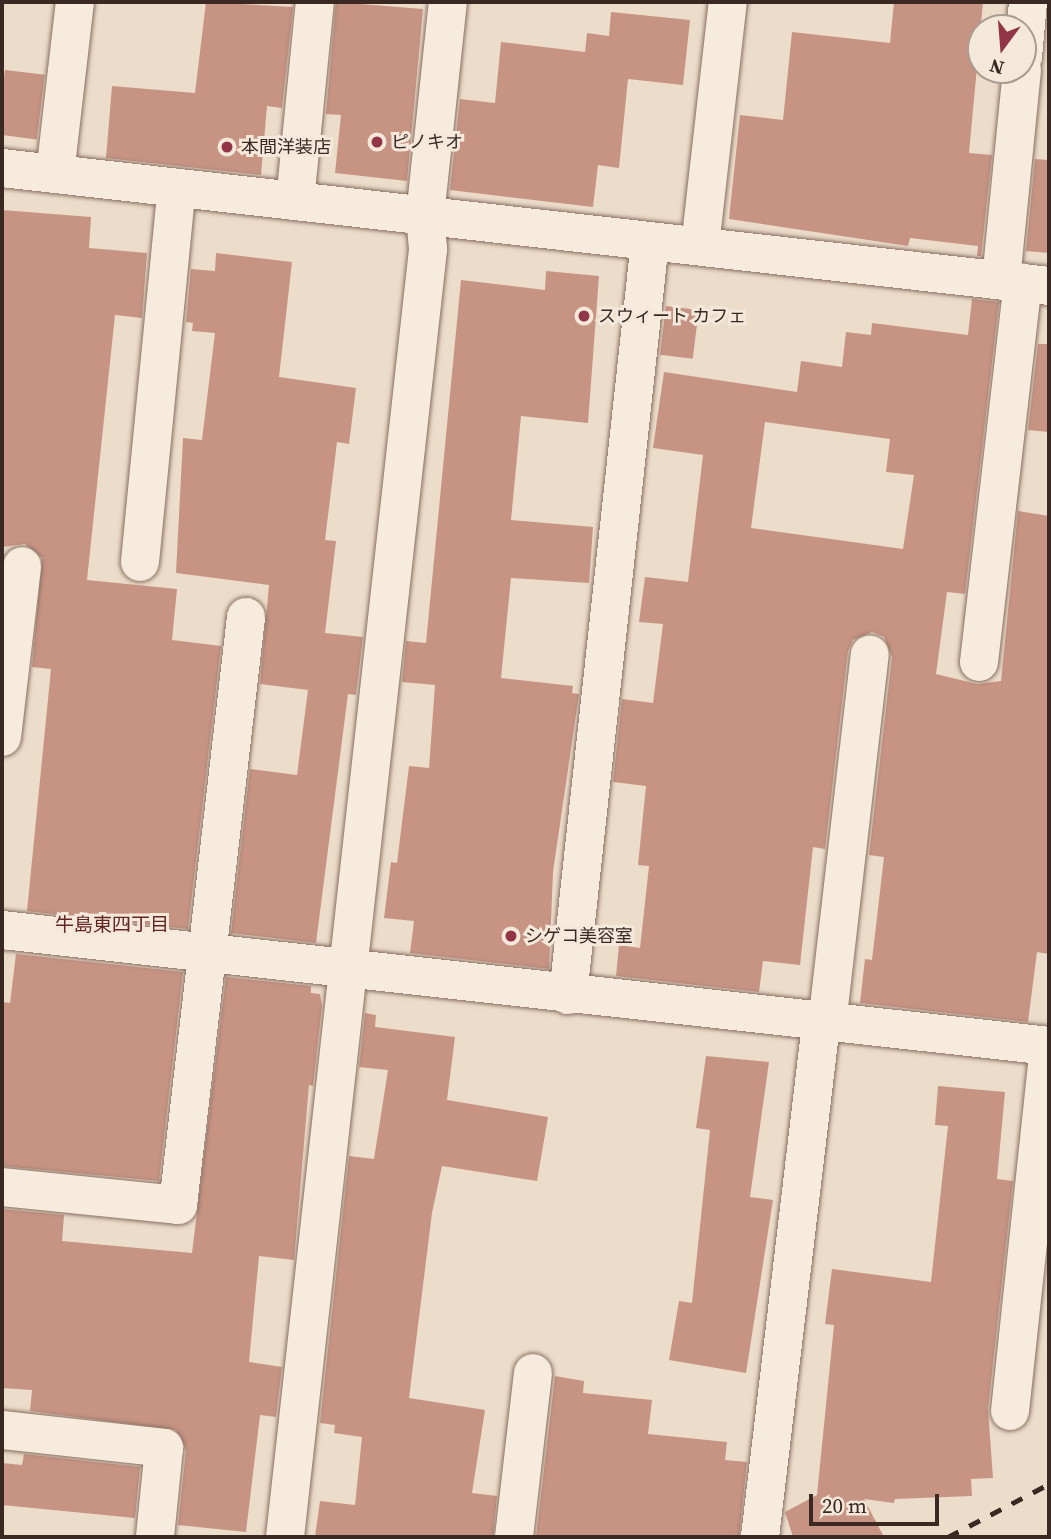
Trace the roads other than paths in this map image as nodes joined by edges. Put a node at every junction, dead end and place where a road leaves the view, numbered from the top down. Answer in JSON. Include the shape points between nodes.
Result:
{"nodes":[{"id":1,"x":75,"y":2,"type":"edge"},
{"id":2,"x":315,"y":2,"type":"edge"},
{"id":3,"x":448,"y":2,"type":"edge"},
{"id":4,"x":727,"y":2,"type":"edge"},
{"id":5,"x":1022,"y":84,"type":"edge"},
{"id":6,"x":2,"y":168,"type":"edge"},
{"id":7,"x":55,"y":174,"type":"junction"},
{"id":8,"x":177,"y":188,"type":"junction"},
{"id":9,"x":295,"y":201,"type":"junction"},
{"id":10,"x":425,"y":215,"type":"junction"},
{"id":11,"x":650,"y":241,"type":"junction"},
{"id":12,"x":700,"y":246,"type":"junction"},
{"id":13,"x":1024,"y":283,"type":"edge"},
{"id":14,"x":140,"y":562,"type":"dead end"},
{"id":15,"x":22,"y":566,"type":"dead end"},
{"id":16,"x":246,"y":617,"type":"dead end"},
{"id":17,"x":870,"y":654,"type":"dead end"},
{"id":18,"x":979,"y":662,"type":"dead end"},
{"id":19,"x":2,"y":737,"type":"edge"},
{"id":20,"x":2,"y":930,"type":"edge"},
{"id":21,"x":207,"y":953,"type":"junction"},
{"id":22,"x":346,"y":966,"type":"junction"},
{"id":23,"x":568,"y":995,"type":"junction"},
{"id":24,"x":824,"y":1024,"type":"junction"},
{"id":25,"x":1049,"y":1046,"type":"edge"},
{"id":26,"x":2,"y":1188,"type":"edge"},
{"id":27,"x":533,"y":1373,"type":"dead end"},
{"id":28,"x":1010,"y":1411,"type":"dead end"},
{"id":29,"x":2,"y":1430,"type":"edge"},
{"id":30,"x":155,"y":1537,"type":"edge"},
{"id":31,"x":285,"y":1537,"type":"edge"},
{"id":32,"x":514,"y":1537,"type":"edge"},
{"id":33,"x":760,"y":1537,"type":"edge"}],
"edges":[{"from":1,"to":7,"type":"street"},
{"from":2,"to":9,"type":"street"},
{"from":3,"to":10,"type":"street"},
{"from":4,"to":12,"type":"street"},
{"from":5,"to":13,"type":"street"},
{"from":6,"to":7,"type":"street"},
{"from":7,"to":8,"type":"street"},
{"from":8,"to":9,"type":"street"},
{"from":8,"to":14,"type":"street"},
{"from":9,"to":10,"type":"street"},
{"from":10,"to":11,"type":"street"},
{"from":10,"to":22,"type":"street","via":[[428,249]]},
{"from":11,"to":12,"type":"street"},
{"from":11,"to":23,"type":"street"},
{"from":12,"to":13,"type":"street"},
{"from":13,"to":18,"type":"street"},
{"from":15,"to":19,"type":"street"},
{"from":16,"to":21,"type":"street"},
{"from":17,"to":24,"type":"street"},
{"from":20,"to":21,"type":"street"},
{"from":21,"to":22,"type":"street"},
{"from":21,"to":26,"type":"street","via":[[178,1205]]},
{"from":22,"to":23,"type":"street"},
{"from":22,"to":31,"type":"street"},
{"from":23,"to":24,"type":"street"},
{"from":24,"to":25,"type":"street"},
{"from":24,"to":33,"type":"street"},
{"from":25,"to":28,"type":"street"},
{"from":27,"to":32,"type":"street"},
{"from":29,"to":30,"type":"street","via":[[164,1448]]}]}
